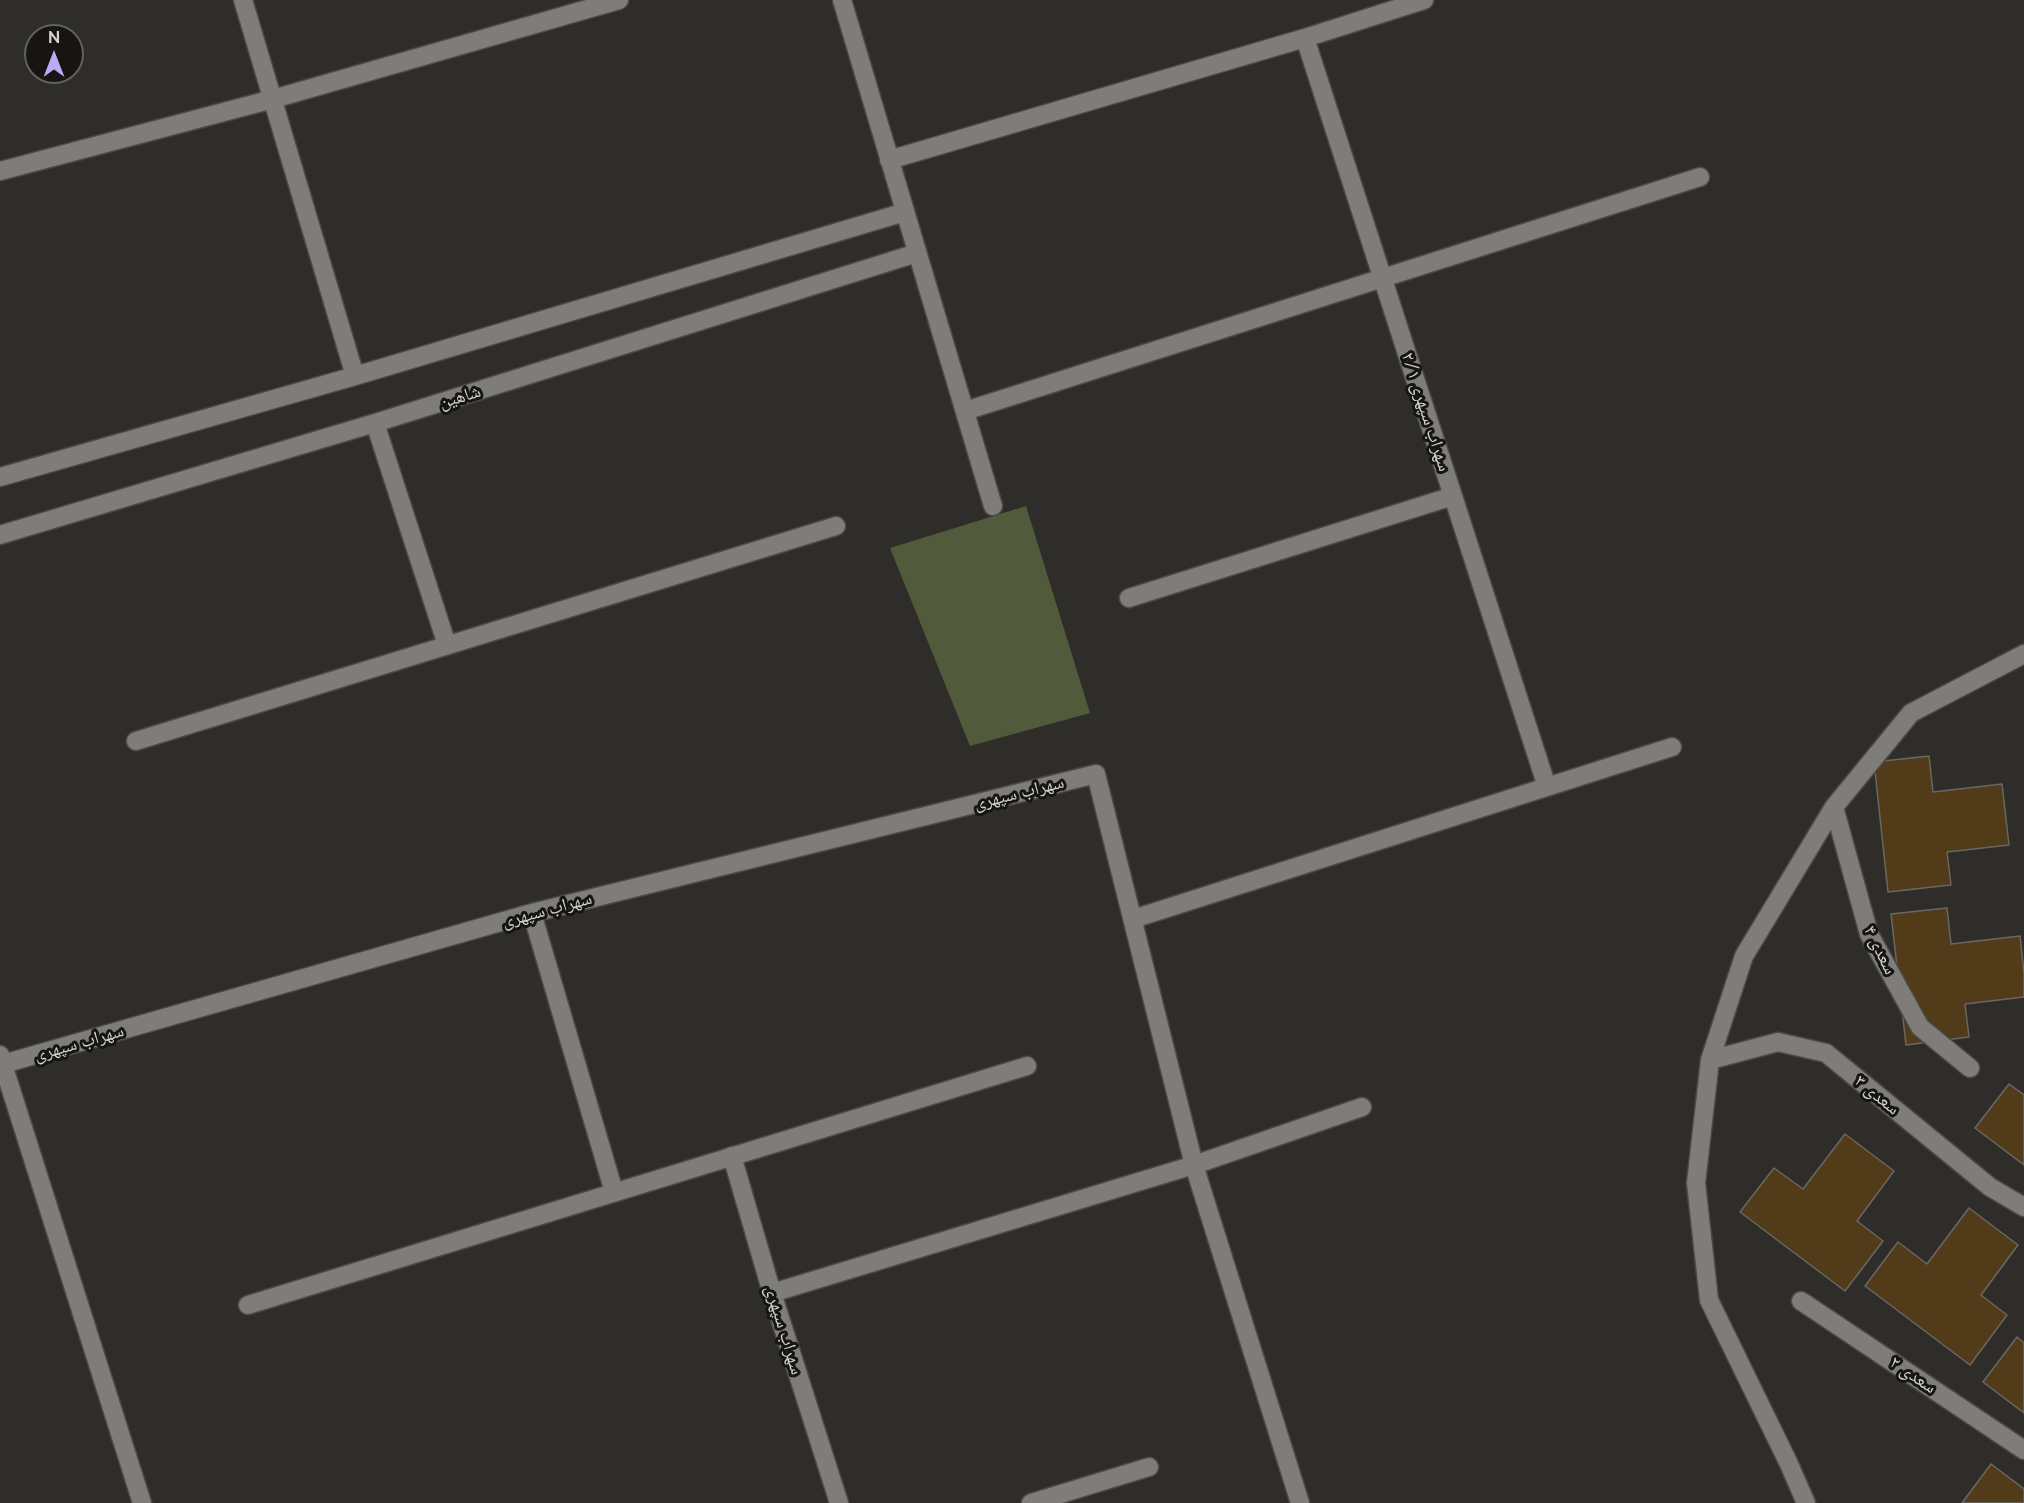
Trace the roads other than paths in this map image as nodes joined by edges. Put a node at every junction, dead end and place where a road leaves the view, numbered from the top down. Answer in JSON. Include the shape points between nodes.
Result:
{"nodes":[{"id":1,"x":243,"y":0,"type":"edge"},
{"id":2,"x":619,"y":0,"type":"edge"},
{"id":3,"x":842,"y":0,"type":"edge"},
{"id":4,"x":1424,"y":0,"type":"edge"},
{"id":5,"x":1305,"y":38,"type":"junction"},
{"id":6,"x":273,"y":99,"type":"junction"},
{"id":7,"x":890,"y":160,"type":"junction"},
{"id":8,"x":0,"y":171,"type":"edge"},
{"id":9,"x":1700,"y":177,"type":"dead end"},
{"id":10,"x":905,"y":212,"type":"junction"},
{"id":11,"x":917,"y":253,"type":"junction"},
{"id":12,"x":1383,"y":278,"type":"junction"},
{"id":13,"x":355,"y":376,"type":"junction"},
{"id":14,"x":965,"y":411,"type":"junction"},
{"id":15,"x":375,"y":423,"type":"junction"},
{"id":16,"x":0,"y":477,"type":"edge"},
{"id":17,"x":1453,"y":496,"type":"junction"},
{"id":18,"x":993,"y":506,"type":"dead end"},
{"id":19,"x":836,"y":526,"type":"dead end"},
{"id":20,"x":0,"y":535,"type":"edge"},
{"id":21,"x":1129,"y":598,"type":"dead end"},
{"id":22,"x":447,"y":645,"type":"junction"},
{"id":23,"x":2024,"y":654,"type":"edge"},
{"id":24,"x":136,"y":741,"type":"dead end"},
{"id":25,"x":1672,"y":747,"type":"dead end"},
{"id":26,"x":1547,"y":787,"type":"junction"},
{"id":27,"x":1834,"y":807,"type":"junction"},
{"id":28,"x":532,"y":913,"type":"junction"},
{"id":29,"x":1133,"y":919,"type":"junction"},
{"id":30,"x":1,"y":1060,"type":"edge"},
{"id":31,"x":1710,"y":1060,"type":"junction"},
{"id":32,"x":1027,"y":1066,"type":"dead end"},
{"id":33,"x":1970,"y":1068,"type":"dead end"},
{"id":34,"x":1362,"y":1107,"type":"dead end"},
{"id":35,"x":732,"y":1156,"type":"junction"},
{"id":36,"x":1194,"y":1165,"type":"junction"},
{"id":37,"x":614,"y":1192,"type":"junction"},
{"id":38,"x":2024,"y":1207,"type":"edge"},
{"id":39,"x":772,"y":1293,"type":"junction"},
{"id":40,"x":1802,"y":1301,"type":"dead end"},
{"id":41,"x":248,"y":1305,"type":"dead end"},
{"id":42,"x":2024,"y":1450,"type":"edge"},
{"id":43,"x":1149,"y":1467,"type":"dead end"},
{"id":44,"x":138,"y":1499,"type":"edge"},
{"id":45,"x":839,"y":1503,"type":"edge"},
{"id":46,"x":1031,"y":1503,"type":"edge"},
{"id":47,"x":1300,"y":1503,"type":"edge"},
{"id":48,"x":1806,"y":1503,"type":"edge"}],
"edges":[{"from":1,"to":6,"type":"street"},
{"from":2,"to":6,"type":"street"},
{"from":3,"to":7,"type":"street"},
{"from":4,"to":5,"type":"street"},
{"from":5,"to":7,"type":"street"},
{"from":5,"to":12,"type":"street","name":"سهراب سپهری ۲/۱"},
{"from":6,"to":8,"type":"street"},
{"from":6,"to":13,"type":"street"},
{"from":7,"to":10,"type":"street"},
{"from":9,"to":12,"type":"street"},
{"from":10,"to":11,"type":"street"},
{"from":10,"to":13,"type":"street"},
{"from":11,"to":14,"type":"street"},
{"from":11,"to":15,"type":"street","name":"شاهین"},
{"from":12,"to":14,"type":"street"},
{"from":12,"to":17,"type":"street","name":"سهراب سپهری ۲/۱"},
{"from":13,"to":16,"type":"street"},
{"from":14,"to":18,"type":"street"},
{"from":15,"to":20,"type":"street","name":"شاهین"},
{"from":15,"to":22,"type":"street"},
{"from":17,"to":21,"type":"street"},
{"from":17,"to":26,"type":"street","name":"سهراب سپهری ۲/۱"},
{"from":19,"to":22,"type":"street"},
{"from":22,"to":24,"type":"street"},
{"from":23,"to":27,"type":"street","via":[[1911,713]]},
{"from":25,"to":26,"type":"street"},
{"from":26,"to":29,"type":"street"},
{"from":27,"to":31,"type":"street","via":[[1744,956]]},
{"from":27,"to":33,"type":"street","name":"سعدی ۴","via":[[1869,934],[1920,1027]]},
{"from":28,"to":29,"type":"street","name":"سهراب سپهری","via":[[1096,774]]},
{"from":28,"to":30,"type":"street","name":"سهراب سپهری"},
{"from":28,"to":37,"type":"street"},
{"from":29,"to":36,"type":"street"},
{"from":30,"to":44,"type":"street"},
{"from":31,"to":38,"type":"street","name":"سعدی ۳","via":[[1778,1042],[1826,1053],[1990,1186]]},
{"from":31,"to":48,"type":"street","via":[[1696,1183],[1709,1300]]},
{"from":32,"to":35,"type":"street"},
{"from":34,"to":36,"type":"street"},
{"from":35,"to":37,"type":"street"},
{"from":35,"to":39,"type":"street","name":"سهراب سپهری"},
{"from":36,"to":39,"type":"street"},
{"from":36,"to":47,"type":"street"},
{"from":37,"to":41,"type":"street"},
{"from":39,"to":45,"type":"street","name":"سهراب سپهری"},
{"from":40,"to":42,"type":"street","name":"سعدی ۲"},
{"from":43,"to":46,"type":"street"}]}
